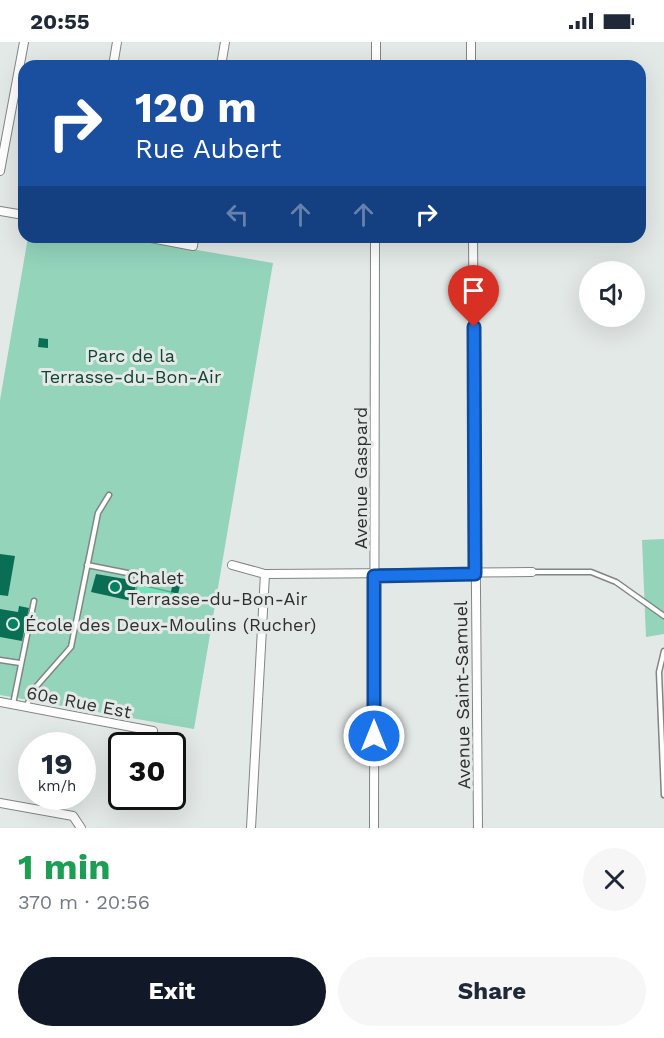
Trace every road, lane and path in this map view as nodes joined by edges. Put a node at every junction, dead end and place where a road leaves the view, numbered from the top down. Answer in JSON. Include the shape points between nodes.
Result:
{"nodes":[{"id":1,"x":24,"y":42,"type":"edge"},
{"id":2,"x":117,"y":42,"type":"edge"},
{"id":3,"x":225,"y":42,"type":"edge"},
{"id":4,"x":376,"y":42,"type":"edge"},
{"id":5,"x":471,"y":42,"type":"edge"},
{"id":6,"x":21,"y":60,"type":"edge"},
{"id":7,"x":114,"y":60,"type":"edge"},
{"id":8,"x":222,"y":60,"type":"edge"},
{"id":9,"x":376,"y":60,"type":"edge"},
{"id":10,"x":471,"y":60,"type":"edge"},
{"id":11,"x":18,"y":74,"type":"edge"},
{"id":12,"x":0,"y":171,"type":"edge"},
{"id":13,"x":0,"y":211,"type":"edge"},
{"id":14,"x":18,"y":214,"type":"edge"},
{"id":15,"x":375,"y":243,"type":"edge"},
{"id":16,"x":473,"y":243,"type":"edge"},
{"id":17,"x":109,"y":495,"type":"dead end"},
{"id":18,"x":87,"y":566,"type":"junction"},
{"id":19,"x":232,"y":566,"type":"dead end"},
{"id":20,"x":532,"y":572,"type":"joint"},
{"id":21,"x":265,"y":574,"type":"junction"},
{"id":22,"x":475,"y":574,"type":"junction"},
{"id":23,"x":374,"y":576,"type":"junction"},
{"id":24,"x":168,"y":581,"type":"dead end"},
{"id":25,"x":34,"y":601,"type":"dead end"},
{"id":26,"x":664,"y":616,"type":"edge"},
{"id":27,"x":664,"y":651,"type":"edge"},
{"id":28,"x":0,"y":660,"type":"edge"},
{"id":29,"x":20,"y":663,"type":"junction"},
{"id":30,"x":662,"y":689,"type":"edge"},
{"id":31,"x":0,"y":702,"type":"edge"},
{"id":32,"x":13,"y":704,"type":"junction"},
{"id":33,"x":26,"y":708,"type":"junction"},
{"id":34,"x":153,"y":731,"type":"dead end"},
{"id":35,"x":664,"y":793,"type":"edge"},
{"id":36,"x":0,"y":803,"type":"edge"},
{"id":37,"x":81,"y":828,"type":"edge"},
{"id":38,"x":251,"y":828,"type":"edge"},
{"id":39,"x":374,"y":828,"type":"edge"},
{"id":40,"x":478,"y":828,"type":"edge"}],
"edges":[{"from":1,"to":6,"type":"street"},
{"from":2,"to":7,"type":"street"},
{"from":3,"to":8,"type":"street"},
{"from":4,"to":9,"type":"street"},
{"from":5,"to":10,"type":"street"},
{"from":11,"to":12,"type":"street"},
{"from":13,"to":14,"type":"street"},
{"from":15,"to":23,"type":"street","name":"Avenue Gaspard"},
{"from":16,"to":22,"type":"street","name":"Avenue Saint-Samuel"},
{"from":17,"to":18,"type":"lane","via":[[98,513]]},
{"from":18,"to":24,"type":"lane"},
{"from":18,"to":33,"type":"lane","via":[[71,647],[35,688]]},
{"from":19,"to":21,"type":"street"},
{"from":20,"to":22,"type":"street"},
{"from":20,"to":26,"type":"lane","via":[[591,572],[616,582]]},
{"from":21,"to":23,"type":"street"},
{"from":21,"to":38,"type":"street"},
{"from":22,"to":23,"type":"street"},
{"from":22,"to":40,"type":"street","name":"Avenue Saint-Samuel"},
{"from":23,"to":39,"type":"street","name":"Avenue Gaspard"},
{"from":25,"to":29,"type":"lane"},
{"from":27,"to":30,"type":"lane","via":[[659,672]]},
{"from":28,"to":29,"type":"lane"},
{"from":29,"to":32,"type":"lane"},
{"from":30,"to":35,"type":"lane"},
{"from":31,"to":32,"type":"street","name":"60e Rue Est"},
{"from":32,"to":33,"type":"street","name":"60e Rue Est"},
{"from":33,"to":34,"type":"street","name":"60e Rue Est"},
{"from":36,"to":37,"type":"street","via":[[73,816]]}]}
